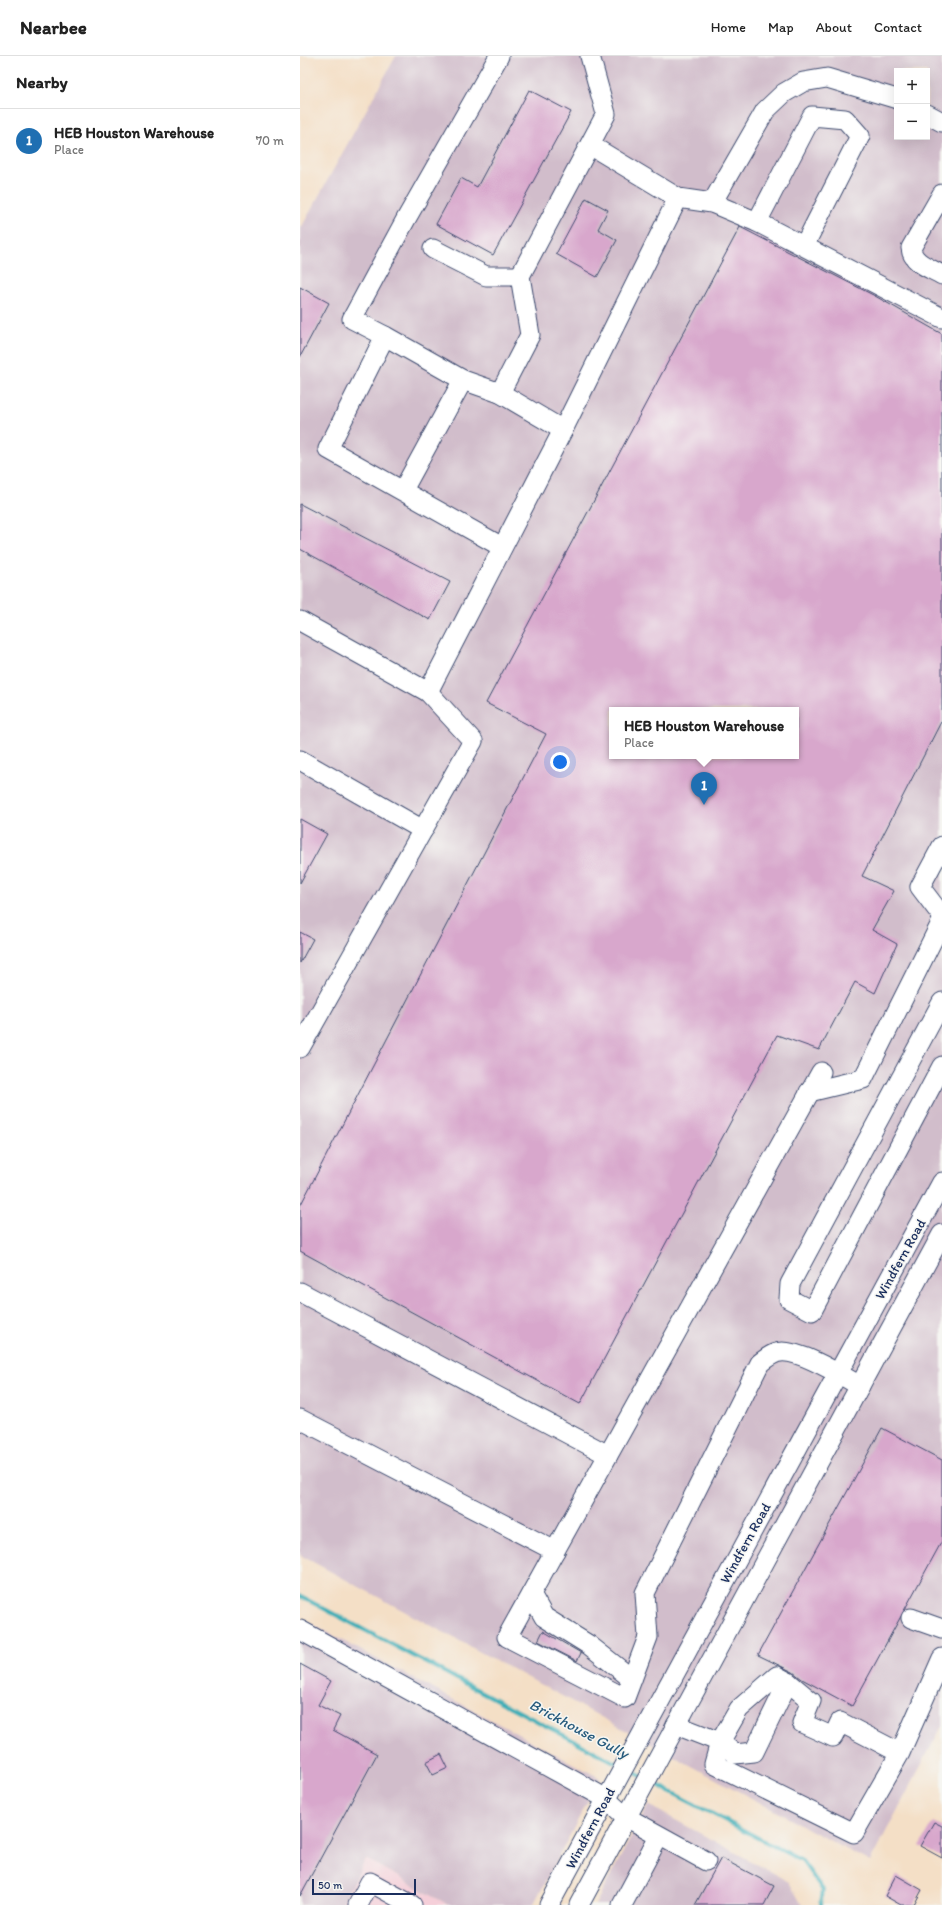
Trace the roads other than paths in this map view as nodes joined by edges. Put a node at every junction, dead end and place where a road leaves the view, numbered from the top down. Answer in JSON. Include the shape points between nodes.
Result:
{"nodes":[{"id":1,"x":499,"y":56,"type":"edge"},
{"id":2,"x":590,"y":56,"type":"edge"},
{"id":3,"x":894,"y":98,"type":"edge"},
{"id":4,"x":930,"y":116,"type":"edge"},
{"id":5,"x":942,"y":122,"type":"edge"},
{"id":6,"x":590,"y":145,"type":"junction"},
{"id":7,"x":942,"y":194,"type":"edge"},
{"id":8,"x":678,"y":198,"type":"junction"},
{"id":9,"x":712,"y":203,"type":"junction"},
{"id":10,"x":757,"y":222,"type":"junction"},
{"id":11,"x":804,"y":246,"type":"junction"},
{"id":12,"x":433,"y":249,"type":"dead end"},
{"id":13,"x":942,"y":274,"type":"edge"},
{"id":14,"x":520,"y":276,"type":"junction"},
{"id":15,"x":942,"y":318,"type":"edge"},
{"id":16,"x":385,"y":336,"type":"junction"},
{"id":17,"x":462,"y":380,"type":"junction"},
{"id":18,"x":500,"y":393,"type":"junction"},
{"id":19,"x":563,"y":430,"type":"junction"},
{"id":20,"x":403,"y":490,"type":"junction"},
{"id":21,"x":502,"y":547,"type":"junction"},
{"id":22,"x":300,"y":621,"type":"edge"},
{"id":23,"x":428,"y":692,"type":"junction"},
{"id":24,"x":300,"y":760,"type":"edge"},
{"id":25,"x":423,"y":830,"type":"junction"},
{"id":26,"x":942,"y":846,"type":"edge"},
{"id":27,"x":942,"y":916,"type":"edge"},
{"id":28,"x":942,"y":920,"type":"edge"},
{"id":29,"x":942,"y":1002,"type":"edge"},
{"id":30,"x":300,"y":1048,"type":"edge"},
{"id":31,"x":942,"y":1066,"type":"edge"},
{"id":32,"x":820,"y":1072,"type":"dead end"},
{"id":33,"x":809,"y":1092,"type":"junction"},
{"id":34,"x":935,"y":1094,"type":"edge"},
{"id":35,"x":942,"y":1182,"type":"edge"},
{"id":36,"x":942,"y":1234,"type":"edge"},
{"id":37,"x":300,"y":1292,"type":"edge"},
{"id":38,"x":838,"y":1372,"type":"junction"},
{"id":39,"x":860,"y":1386,"type":"junction"},
{"id":40,"x":300,"y":1419,"type":"edge"},
{"id":41,"x":608,"y":1455,"type":"junction"},
{"id":42,"x":555,"y":1551,"type":"junction"},
{"id":43,"x":531,"y":1594,"type":"junction"},
{"id":44,"x":911,"y":1618,"type":"dead end"},
{"id":45,"x":942,"y":1629,"type":"edge"},
{"id":46,"x":300,"y":1630,"type":"edge"},
{"id":47,"x":942,"y":1658,"type":"edge"},
{"id":48,"x":632,"y":1679,"type":"junction"},
{"id":49,"x":788,"y":1682,"type":"junction"},
{"id":50,"x":676,"y":1725,"type":"junction"},
{"id":51,"x":720,"y":1742,"type":"junction"},
{"id":52,"x":900,"y":1753,"type":"junction"},
{"id":53,"x":610,"y":1790,"type":"junction"},
{"id":54,"x":626,"y":1817,"type":"junction"},
{"id":55,"x":659,"y":1836,"type":"junction"},
{"id":56,"x":706,"y":1861,"type":"dead end"},
{"id":57,"x":358,"y":1905,"type":"edge"},
{"id":58,"x":412,"y":1905,"type":"edge"},
{"id":59,"x":549,"y":1905,"type":"edge"},
{"id":60,"x":579,"y":1905,"type":"edge"},
{"id":61,"x":622,"y":1905,"type":"edge"}],
"edges":[{"from":1,"to":16,"type":"street","via":[[352,319]]},
{"from":2,"to":6,"type":"street","via":[[606,114]]},
{"from":3,"to":9,"type":"street","via":[[827,78],[804,82],[784,93],[765,111]]},
{"from":4,"to":5,"type":"street"},
{"from":6,"to":8,"type":"street"},
{"from":6,"to":14,"type":"street"},
{"from":7,"to":13,"type":"street","via":[[911,248],[917,261]]},
{"from":8,"to":9,"type":"street"},
{"from":8,"to":19,"type":"street"},
{"from":9,"to":10,"type":"street"},
{"from":10,"to":11,"type":"street"},
{"from":10,"to":11,"type":"street","via":[[812,116],[845,119],[860,136]]},
{"from":11,"to":15,"type":"street"},
{"from":12,"to":14,"type":"street","via":[[486,276]]},
{"from":14,"to":18,"type":"street","via":[[530,335]]},
{"from":16,"to":17,"type":"street"},
{"from":16,"to":20,"type":"street","via":[[328,449]]},
{"from":17,"to":18,"type":"street"},
{"from":17,"to":20,"type":"street"},
{"from":18,"to":19,"type":"street"},
{"from":19,"to":21,"type":"street"},
{"from":20,"to":21,"type":"street"},
{"from":21,"to":23,"type":"street"},
{"from":22,"to":23,"type":"street"},
{"from":23,"to":25,"type":"street","via":[[473,741]]},
{"from":24,"to":25,"type":"street"},
{"from":25,"to":30,"type":"street"},
{"from":26,"to":27,"type":"street","via":[[920,887]]},
{"from":28,"to":33,"type":"street","via":[[862,1078]]},
{"from":29,"to":34,"type":"street","via":[[790,1284],[789,1299],[812,1311]]},
{"from":31,"to":34,"type":"street"},
{"from":32,"to":33,"type":"street"},
{"from":33,"to":41,"type":"street"},
{"from":35,"to":38,"type":"street","name":"Windfern Road"},
{"from":36,"to":39,"type":"street","name":"Windfern Road"},
{"from":37,"to":41,"type":"street"},
{"from":38,"to":39,"type":"street"},
{"from":38,"to":48,"type":"street","via":[[798,1354],[776,1352],[760,1363],[645,1593],[648,1637]]},
{"from":38,"to":53,"type":"street","name":"Windfern Road"},
{"from":39,"to":50,"type":"street","name":"Windfern Road"},
{"from":40,"to":42,"type":"street"},
{"from":41,"to":42,"type":"street"},
{"from":42,"to":43,"type":"street"},
{"from":43,"to":48,"type":"street","via":[[544,1617],[589,1645]]},
{"from":43,"to":48,"type":"street","via":[[507,1638],[625,1698]]},
{"from":44,"to":45,"type":"street"},
{"from":46,"to":53,"type":"street"},
{"from":47,"to":52,"type":"street"},
{"from":49,"to":51,"type":"street","via":[[777,1676],[739,1709]]},
{"from":49,"to":51,"type":"street","via":[[754,1752],[734,1754]]},
{"from":49,"to":52,"type":"street","via":[[811,1701],[802,1723],[834,1737],[840,1722]]},
{"from":50,"to":51,"type":"street"},
{"from":50,"to":54,"type":"street","name":"Windfern Road"},
{"from":51,"to":52,"type":"street","via":[[714,1764],[854,1833]]},
{"from":53,"to":54,"type":"street"},
{"from":53,"to":59,"type":"street","name":"Windfern Road"},
{"from":54,"to":55,"type":"street"},
{"from":54,"to":60,"type":"street","name":"Windfern Road"},
{"from":55,"to":56,"type":"street"},
{"from":55,"to":61,"type":"street"},
{"from":57,"to":58,"type":"street","via":[[370,1882]]}]}
